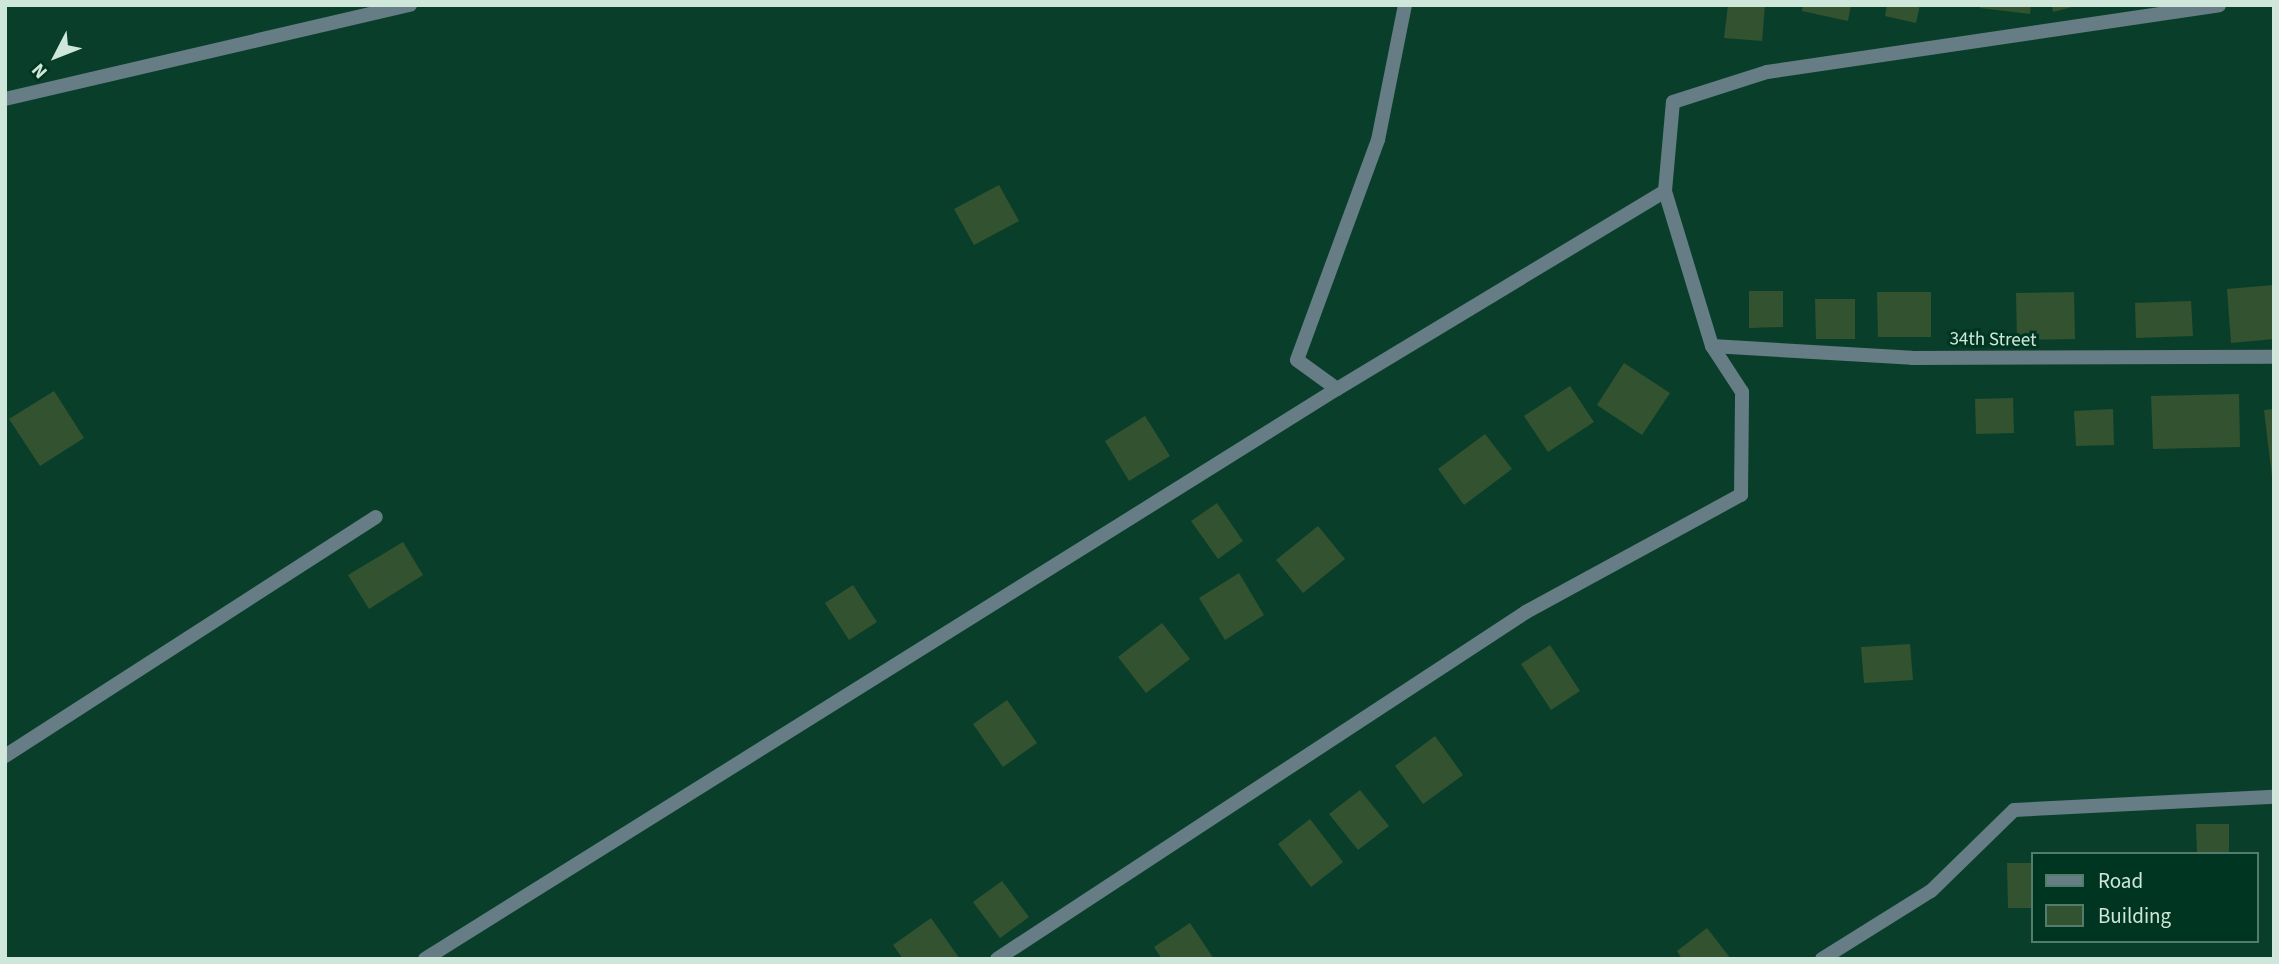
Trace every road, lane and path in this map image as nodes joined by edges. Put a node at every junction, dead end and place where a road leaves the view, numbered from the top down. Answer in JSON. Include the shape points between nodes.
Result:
{"nodes":[{"id":1,"x":410,"y":5,"type":"edge"},
{"id":2,"x":1405,"y":5,"type":"edge"},
{"id":3,"x":2219,"y":5,"type":"edge"},
{"id":4,"x":5,"y":99,"type":"edge"},
{"id":5,"x":1665,"y":191,"type":"junction"},
{"id":6,"x":1712,"y":346,"type":"junction"},
{"id":7,"x":2274,"y":357,"type":"edge"},
{"id":8,"x":1337,"y":389,"type":"junction"},
{"id":9,"x":376,"y":517,"type":"dead end"},
{"id":10,"x":5,"y":756,"type":"edge"},
{"id":11,"x":2274,"y":797,"type":"edge"},
{"id":12,"x":425,"y":959,"type":"edge"},
{"id":13,"x":997,"y":959,"type":"edge"},
{"id":14,"x":1822,"y":959,"type":"edge"}],
"edges":[{"from":1,"to":4,"type":"street"},
{"from":2,"to":8,"type":"street","via":[[1378,140],[1297,360]]},
{"from":3,"to":5,"type":"street","via":[[1767,72],[1673,102]]},
{"from":5,"to":6,"type":"street"},
{"from":5,"to":8,"type":"street"},
{"from":6,"to":7,"type":"street","name":"34th Street","via":[[1912,358]]},
{"from":6,"to":13,"type":"street","via":[[1742,392],[1741,495],[1526,612]]},
{"from":8,"to":12,"type":"street"},
{"from":9,"to":10,"type":"street"},
{"from":11,"to":14,"type":"street","via":[[2014,810],[1931,891]]}]}
